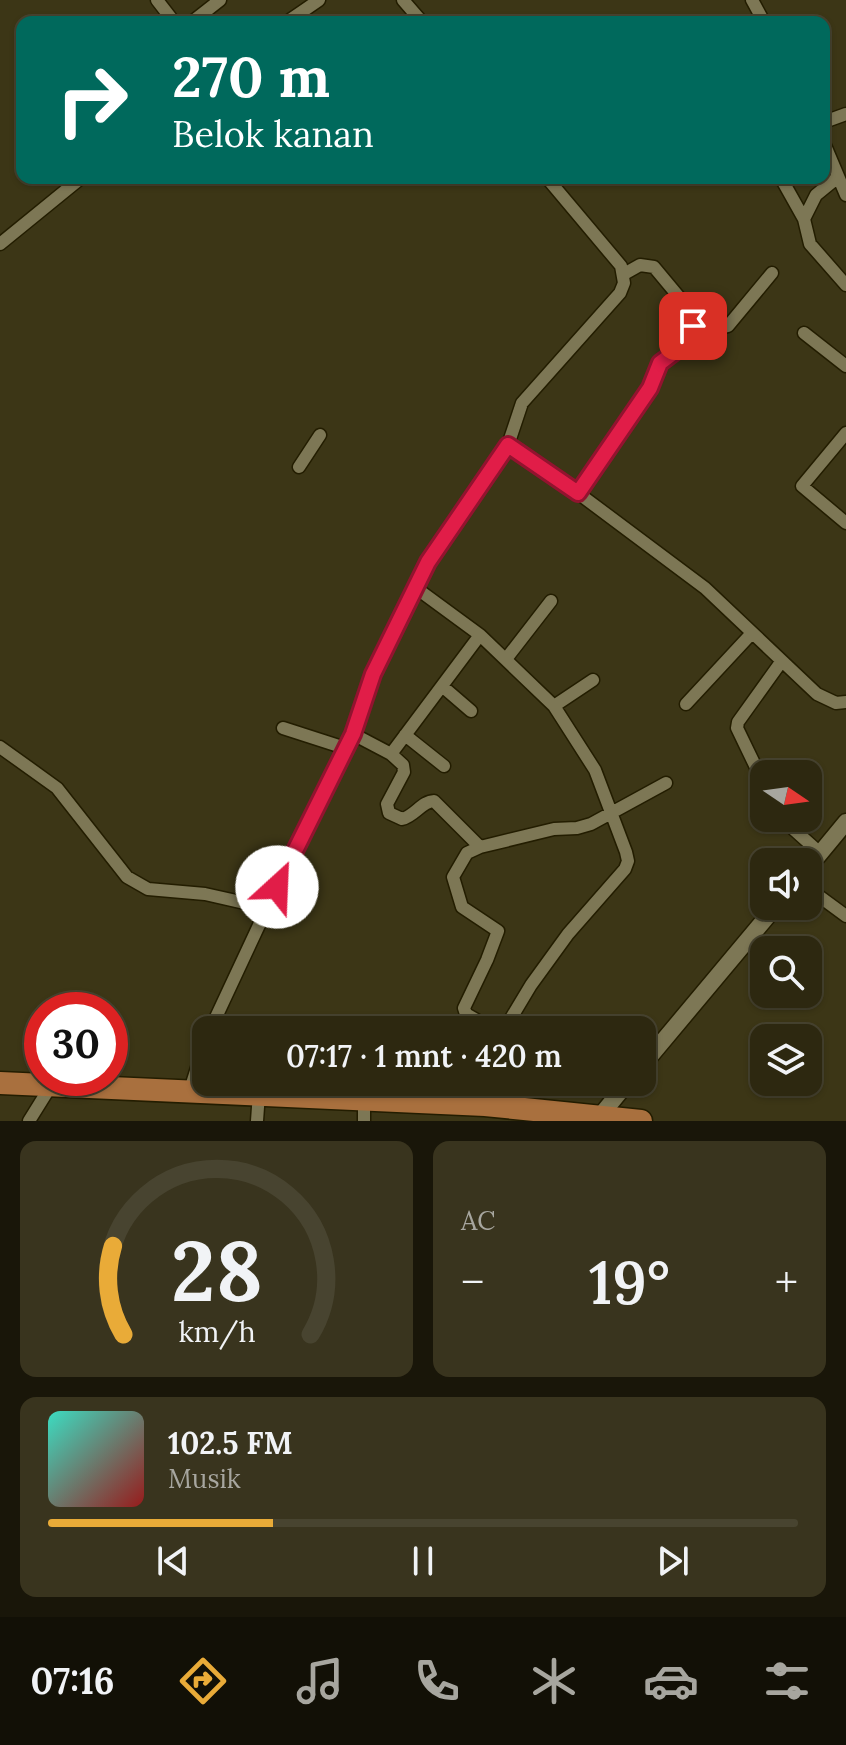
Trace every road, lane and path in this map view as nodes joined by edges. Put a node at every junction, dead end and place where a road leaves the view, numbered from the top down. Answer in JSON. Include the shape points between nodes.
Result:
{"nodes":[{"id":1,"x":157,"y":0,"type":"edge"},
{"id":2,"x":220,"y":0,"type":"edge"},
{"id":3,"x":319,"y":0,"type":"edge"},
{"id":4,"x":403,"y":0,"type":"edge"},
{"id":5,"x":169,"y":16,"type":"edge"},
{"id":6,"x":200,"y":16,"type":"edge"},
{"id":7,"x":296,"y":16,"type":"edge"},
{"id":8,"x":417,"y":16,"type":"edge"},
{"id":9,"x":830,"y":158,"type":"edge"},
{"id":10,"x":838,"y":177,"type":"junction"},
{"id":11,"x":74,"y":184,"type":"edge"},
{"id":12,"x":552,"y":184,"type":"edge"},
{"id":13,"x":784,"y":184,"type":"edge"},
{"id":14,"x":829,"y":184,"type":"edge"},
{"id":15,"x":830,"y":184,"type":"edge"},
{"id":16,"x":846,"y":195,"type":"edge"},
{"id":17,"x":804,"y":219,"type":"junction"},
{"id":18,"x":0,"y":244,"type":"edge"},
{"id":19,"x":772,"y":273,"type":"dead end"},
{"id":20,"x":624,"y":274,"type":"junction"},
{"id":21,"x":846,"y":285,"type":"edge"},
{"id":22,"x":699,"y":321,"type":"junction"},
{"id":23,"x":804,"y":333,"type":"dead end"},
{"id":24,"x":846,"y":366,"type":"edge"},
{"id":25,"x":320,"y":435,"type":"dead end"},
{"id":26,"x":845,"y":437,"type":"edge"},
{"id":27,"x":508,"y":445,"type":"junction"},
{"id":28,"x":299,"y":467,"type":"dead end"},
{"id":29,"x":578,"y":493,"type":"junction"},
{"id":30,"x":846,"y":523,"type":"edge"},
{"id":31,"x":416,"y":588,"type":"junction"},
{"id":32,"x":551,"y":601,"type":"dead end"},
{"id":33,"x":752,"y":633,"type":"junction"},
{"id":34,"x":480,"y":635,"type":"junction"},
{"id":35,"x":506,"y":659,"type":"junction"},
{"id":36,"x":781,"y":662,"type":"junction"},
{"id":37,"x":593,"y":680,"type":"dead end"},
{"id":38,"x":442,"y":686,"type":"junction"},
{"id":39,"x":846,"y":702,"type":"edge"},
{"id":40,"x":686,"y":704,"type":"dead end"},
{"id":41,"x":554,"y":706,"type":"junction"},
{"id":42,"x":471,"y":711,"type":"dead end"},
{"id":43,"x":283,"y":728,"type":"dead end"},
{"id":44,"x":353,"y":734,"type":"junction"},
{"id":45,"x":405,"y":735,"type":"junction"},
{"id":46,"x":0,"y":747,"type":"edge"},
{"id":47,"x":345,"y":748,"type":"junction"},
{"id":48,"x":391,"y":754,"type":"junction"},
{"id":49,"x":752,"y":760,"type":"edge"},
{"id":50,"x":444,"y":766,"type":"dead end"},
{"id":51,"x":666,"y":783,"type":"dead end"},
{"id":52,"x":611,"y":813,"type":"junction"},
{"id":53,"x":846,"y":822,"type":"edge"},
{"id":54,"x":797,"y":832,"type":"edge"},
{"id":55,"x":480,"y":847,"type":"junction"},
{"id":56,"x":814,"y":848,"type":"edge"},
{"id":57,"x":822,"y":851,"type":"edge"},
{"id":58,"x":822,"y":898,"type":"edge"},
{"id":59,"x":267,"y":908,"type":"junction"},
{"id":60,"x":846,"y":916,"type":"edge"},
{"id":61,"x":764,"y":920,"type":"edge"},
{"id":62,"x":217,"y":1016,"type":"edge"},
{"id":63,"x":470,"y":1016,"type":"edge"},
{"id":64,"x":512,"y":1016,"type":"edge"},
{"id":65,"x":656,"y":1049,"type":"edge"},
{"id":66,"x":0,"y":1083,"type":"edge"},
{"id":67,"x":24,"y":1083,"type":"edge"},
{"id":68,"x":192,"y":1084,"type":"edge"},
{"id":69,"x":128,"y":1087,"type":"edge"},
{"id":70,"x":190,"y":1090,"type":"joint"},
{"id":71,"x":45,"y":1096,"type":"edge"},
{"id":72,"x":259,"y":1096,"type":"edge"},
{"id":73,"x":278,"y":1096,"type":"edge"},
{"id":74,"x":487,"y":1096,"type":"edge"},
{"id":75,"x":616,"y":1096,"type":"edge"},
{"id":76,"x":485,"y":1105,"type":"junction"},
{"id":77,"x":364,"y":1110,"type":"edge"},
{"id":78,"x":598,"y":1118,"type":"edge"},
{"id":79,"x":29,"y":1121,"type":"edge"},
{"id":80,"x":257,"y":1121,"type":"edge"},
{"id":81,"x":641,"y":1121,"type":"edge"}],
"edges":[{"from":1,"to":5,"type":"street"},
{"from":2,"to":6,"type":"street"},
{"from":3,"to":7,"type":"street"},
{"from":4,"to":8,"type":"street"},
{"from":9,"to":10,"type":"street"},
{"from":10,"to":15,"type":"street"},
{"from":10,"to":16,"type":"street"},
{"from":11,"to":18,"type":"street"},
{"from":12,"to":20,"type":"street"},
{"from":13,"to":17,"type":"street"},
{"from":14,"to":17,"type":"street","via":[[816,195]]},
{"from":17,"to":21,"type":"street","via":[[810,244]]},
{"from":19,"to":22,"type":"street","via":[[728,326]]},
{"from":20,"to":22,"type":"street","via":[[640,265],[654,267]]},
{"from":20,"to":27,"type":"street","via":[[611,305],[522,403]]},
{"from":22,"to":29,"type":"street","via":[[680,348],[660,363],[650,388]]},
{"from":23,"to":24,"type":"street"},
{"from":25,"to":28,"type":"street"},
{"from":26,"to":30,"type":"street","via":[[802,486]]},
{"from":27,"to":29,"type":"street"},
{"from":27,"to":31,"type":"street"},
{"from":29,"to":33,"type":"street","via":[[705,588]]},
{"from":31,"to":34,"type":"street"},
{"from":31,"to":44,"type":"street","via":[[373,674]]},
{"from":32,"to":35,"type":"street"},
{"from":33,"to":36,"type":"street"},
{"from":33,"to":40,"type":"street"},
{"from":34,"to":35,"type":"street"},
{"from":34,"to":38,"type":"street"},
{"from":35,"to":41,"type":"street"},
{"from":36,"to":39,"type":"street","via":[[817,694]]},
{"from":36,"to":49,"type":"street","via":[[738,722]]},
{"from":37,"to":41,"type":"street"},
{"from":38,"to":42,"type":"street"},
{"from":38,"to":45,"type":"street"},
{"from":41,"to":52,"type":"street","via":[[595,770]]},
{"from":43,"to":47,"type":"street"},
{"from":44,"to":47,"type":"street"},
{"from":44,"to":48,"type":"street"},
{"from":45,"to":48,"type":"street"},
{"from":45,"to":50,"type":"street"},
{"from":46,"to":59,"type":"street","via":[[57,788],[137,884]]},
{"from":47,"to":59,"type":"street"},
{"from":48,"to":55,"type":"street","via":[[404,772],[387,804],[389,813],[402,819],[434,801]]},
{"from":51,"to":52,"type":"street"},
{"from":52,"to":55,"type":"street","via":[[577,828]]},
{"from":52,"to":64,"type":"street","via":[[626,852],[625,869],[568,934]]},
{"from":53,"to":57,"type":"street"},
{"from":54,"to":56,"type":"street"},
{"from":55,"to":63,"type":"street","via":[[467,853],[453,877],[462,907],[498,931],[464,1008]]},
{"from":58,"to":60,"type":"street"},
{"from":59,"to":62,"type":"street"},
{"from":61,"to":65,"type":"street"},
{"from":66,"to":67,"type":"highway"},
{"from":68,"to":70,"type":"street"},
{"from":69,"to":70,"type":"highway"},
{"from":71,"to":79,"type":"street"},
{"from":72,"to":80,"type":"street"},
{"from":73,"to":77,"type":"highway"},
{"from":74,"to":76,"type":"street"},
{"from":75,"to":78,"type":"street"},
{"from":76,"to":77,"type":"highway"},
{"from":76,"to":78,"type":"highway"},
{"from":78,"to":81,"type":"highway"}]}
